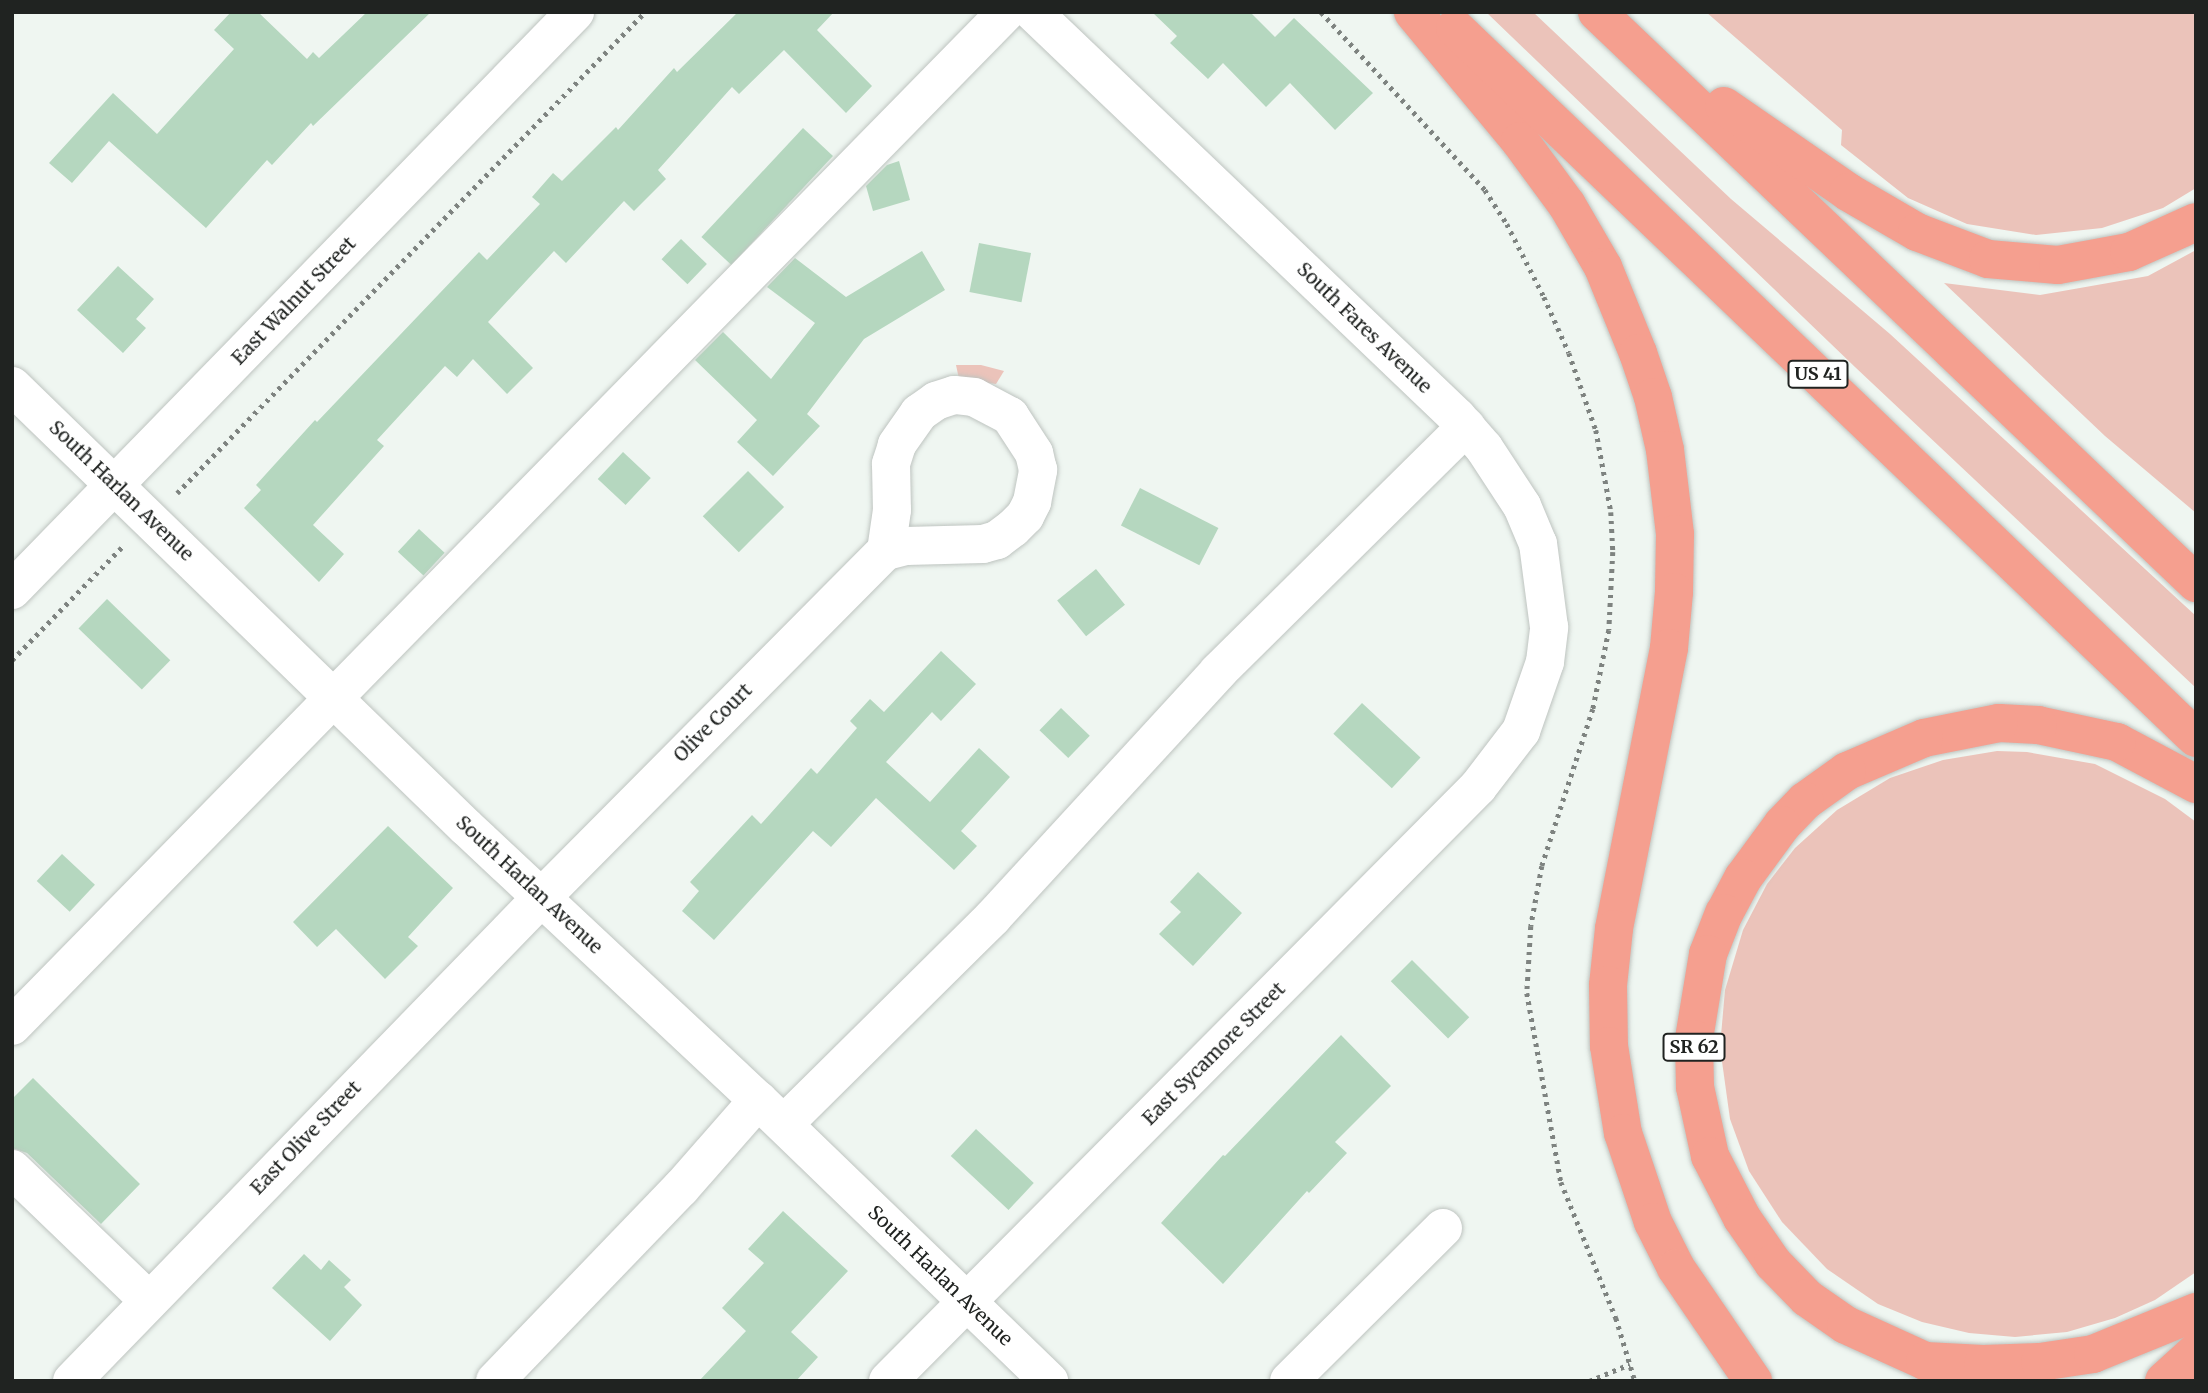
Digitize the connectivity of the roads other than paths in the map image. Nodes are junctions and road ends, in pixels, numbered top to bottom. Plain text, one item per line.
1 (575, 12) edge
2 (1006, 12) edge
3 (1033, 12) edge
4 (1413, 12) edge
5 (1438, 12) edge
6 (1602, 16) edge
7 (2196, 222) edge
8 (12, 386) edge
9 (1466, 427) junction
10 (115, 485) junction
11 (886, 551) junction
12 (2196, 583) edge
13 (12, 590) edge
14 (333, 698) junction
15 (1527, 717) joint
16 (2196, 738) edge
17 (2196, 784) edge
18 (542, 897) junction
19 (12, 1027) edge
20 (771, 1112) junction
21 (12, 1169) edge
22 (1443, 1228) dead end
23 (148, 1300) junction
24 (966, 1300) junction
25 (2196, 1312) edge
26 (2196, 1352) edge
27 (72, 1381) edge
28 (495, 1381) edge
29 (888, 1381) edge
30 (1049, 1381) edge
31 (1289, 1381) edge
32 (1753, 1381) edge
33 (2164, 1381) edge

1 - 10 street, East Walnut Street
2 - 14 street
3 - 9 street, South Fares Avenue
4 - 32 highway
5 - 16 highway, US 41
6 - 7 highway
6 - 12 highway
8 - 10 street, South Harlan Avenue
9 - 15 street, South Fares Avenue
9 - 20 street
10 - 13 street, East Walnut Street
10 - 14 street, South Harlan Avenue
11 - 11 street
11 - 18 street, Olive Court
14 - 18 street, South Harlan Avenue
14 - 19 street
15 - 24 street, East Sycamore Street
17 - 25 highway, SR 62
18 - 20 street, South Harlan Avenue
18 - 23 street, East Olive Street
20 - 24 street, South Harlan Avenue
20 - 28 street
21 - 23 street
22 - 31 street
23 - 27 street, East Olive Street
24 - 29 street, East Sycamore Street
24 - 30 street, South Harlan Avenue
26 - 33 highway

